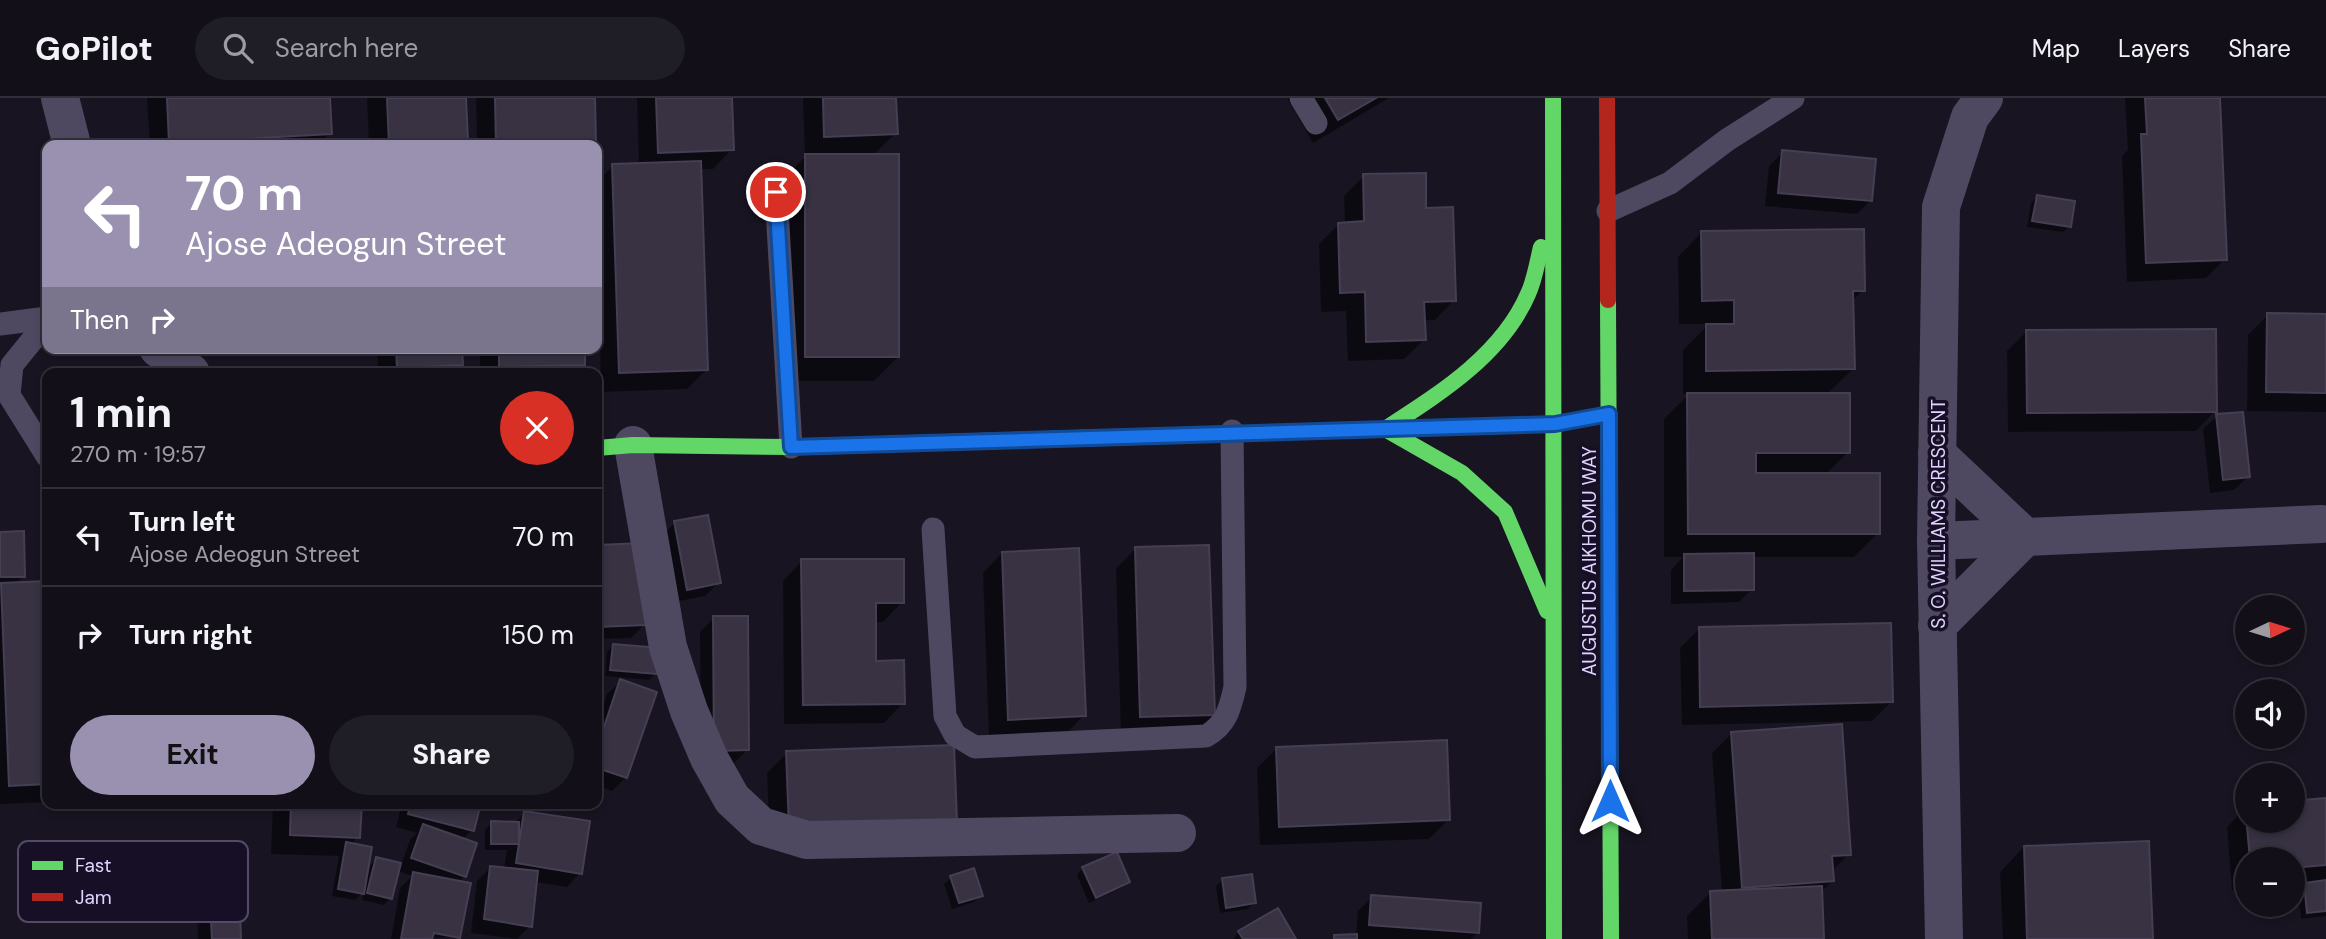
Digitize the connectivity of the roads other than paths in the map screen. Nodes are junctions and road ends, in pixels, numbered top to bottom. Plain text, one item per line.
1 (60, 98) edge
2 (1301, 98) edge
3 (1553, 98) edge
4 (1607, 98) edge
5 (1793, 98) edge
6 (1984, 98) edge
7 (1316, 123) dead end
8 (71, 140) edge
9 (776, 192) dead end
10 (1554, 203) junction
11 (1608, 211) junction
12 (42, 320) edge
13 (0, 324) edge
14 (42, 326) edge
15 (166, 354) edge
16 (184, 368) edge
17 (1609, 414) junction
18 (1555, 424) junction
19 (1385, 429) junction
20 (1232, 432) junction
21 (615, 446) edge
22 (791, 447) junction
23 (42, 448) edge
24 (1937, 454) junction
25 (2322, 524) dead end
26 (933, 529) dead end
27 (2025, 537) junction
28 (1936, 541) junction
29 (1937, 626) junction
30 (1555, 629) junction
31 (1177, 833) dead end
32 (1554, 939) edge
33 (1611, 939) edge
34 (1944, 939) edge

1 - 8 street
2 - 7 lane
3 - 10 street, AUGUSTUS AIKHOMU WAY
4 - 11 street, AUGUSTUS AIKHOMU WAY
5 - 11 lane
6 - 24 street, S. O. WILLIAMS CRESCENT
9 - 22 lane
10 - 18 street, AUGUSTUS AIKHOMU WAY
10 - 19 street
11 - 17 street, AUGUSTUS AIKHOMU WAY
12 - 13 lane
14 - 23 lane
15 - 16 street
17 - 18 street
17 - 33 street, AUGUSTUS AIKHOMU WAY
18 - 19 street
18 - 30 street, AUGUSTUS AIKHOMU WAY
19 - 20 street
19 - 30 street
20 - 22 street
20 - 26 lane
21 - 22 street
21 - 31 street
24 - 27 street
24 - 28 street, S. O. WILLIAMS CRESCENT
25 - 27 street
27 - 28 street
27 - 29 street
28 - 29 street, S. O. WILLIAMS CRESCENT
29 - 34 street, S. O. WILLIAMS CRESCENT
30 - 32 street, AUGUSTUS AIKHOMU WAY

